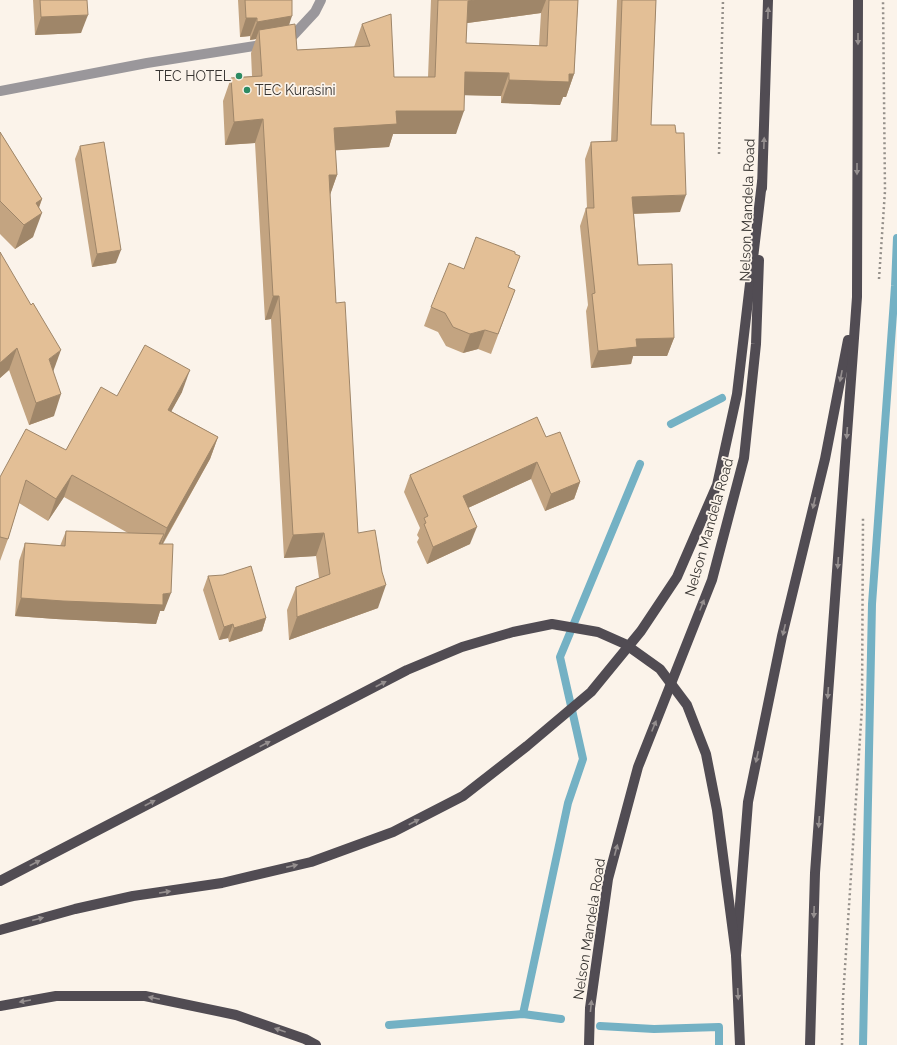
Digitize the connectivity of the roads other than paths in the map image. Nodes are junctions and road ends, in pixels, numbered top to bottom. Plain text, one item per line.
1 (321, 0) edge
2 (768, 0) edge
3 (858, 0) edge
4 (0, 91) edge
5 (762, 182) junction
6 (857, 297) junction
7 (0, 881) edge
8 (0, 930) edge
9 (736, 955) junction
10 (0, 1006) edge
11 (316, 1045) edge
12 (589, 1045) edge
13 (740, 1045) edge
14 (810, 1045) edge

1 - 4 lane
5 -> 2 main road, Nelson Mandela Road
3 -> 6 main road
8 -> 5 main road
12 -> 5 main road, Nelson Mandela Road
6 -> 9 main road
6 -> 14 main road
7 -> 9 main road, bridge
9 -> 13 main road
11 -> 10 main road

